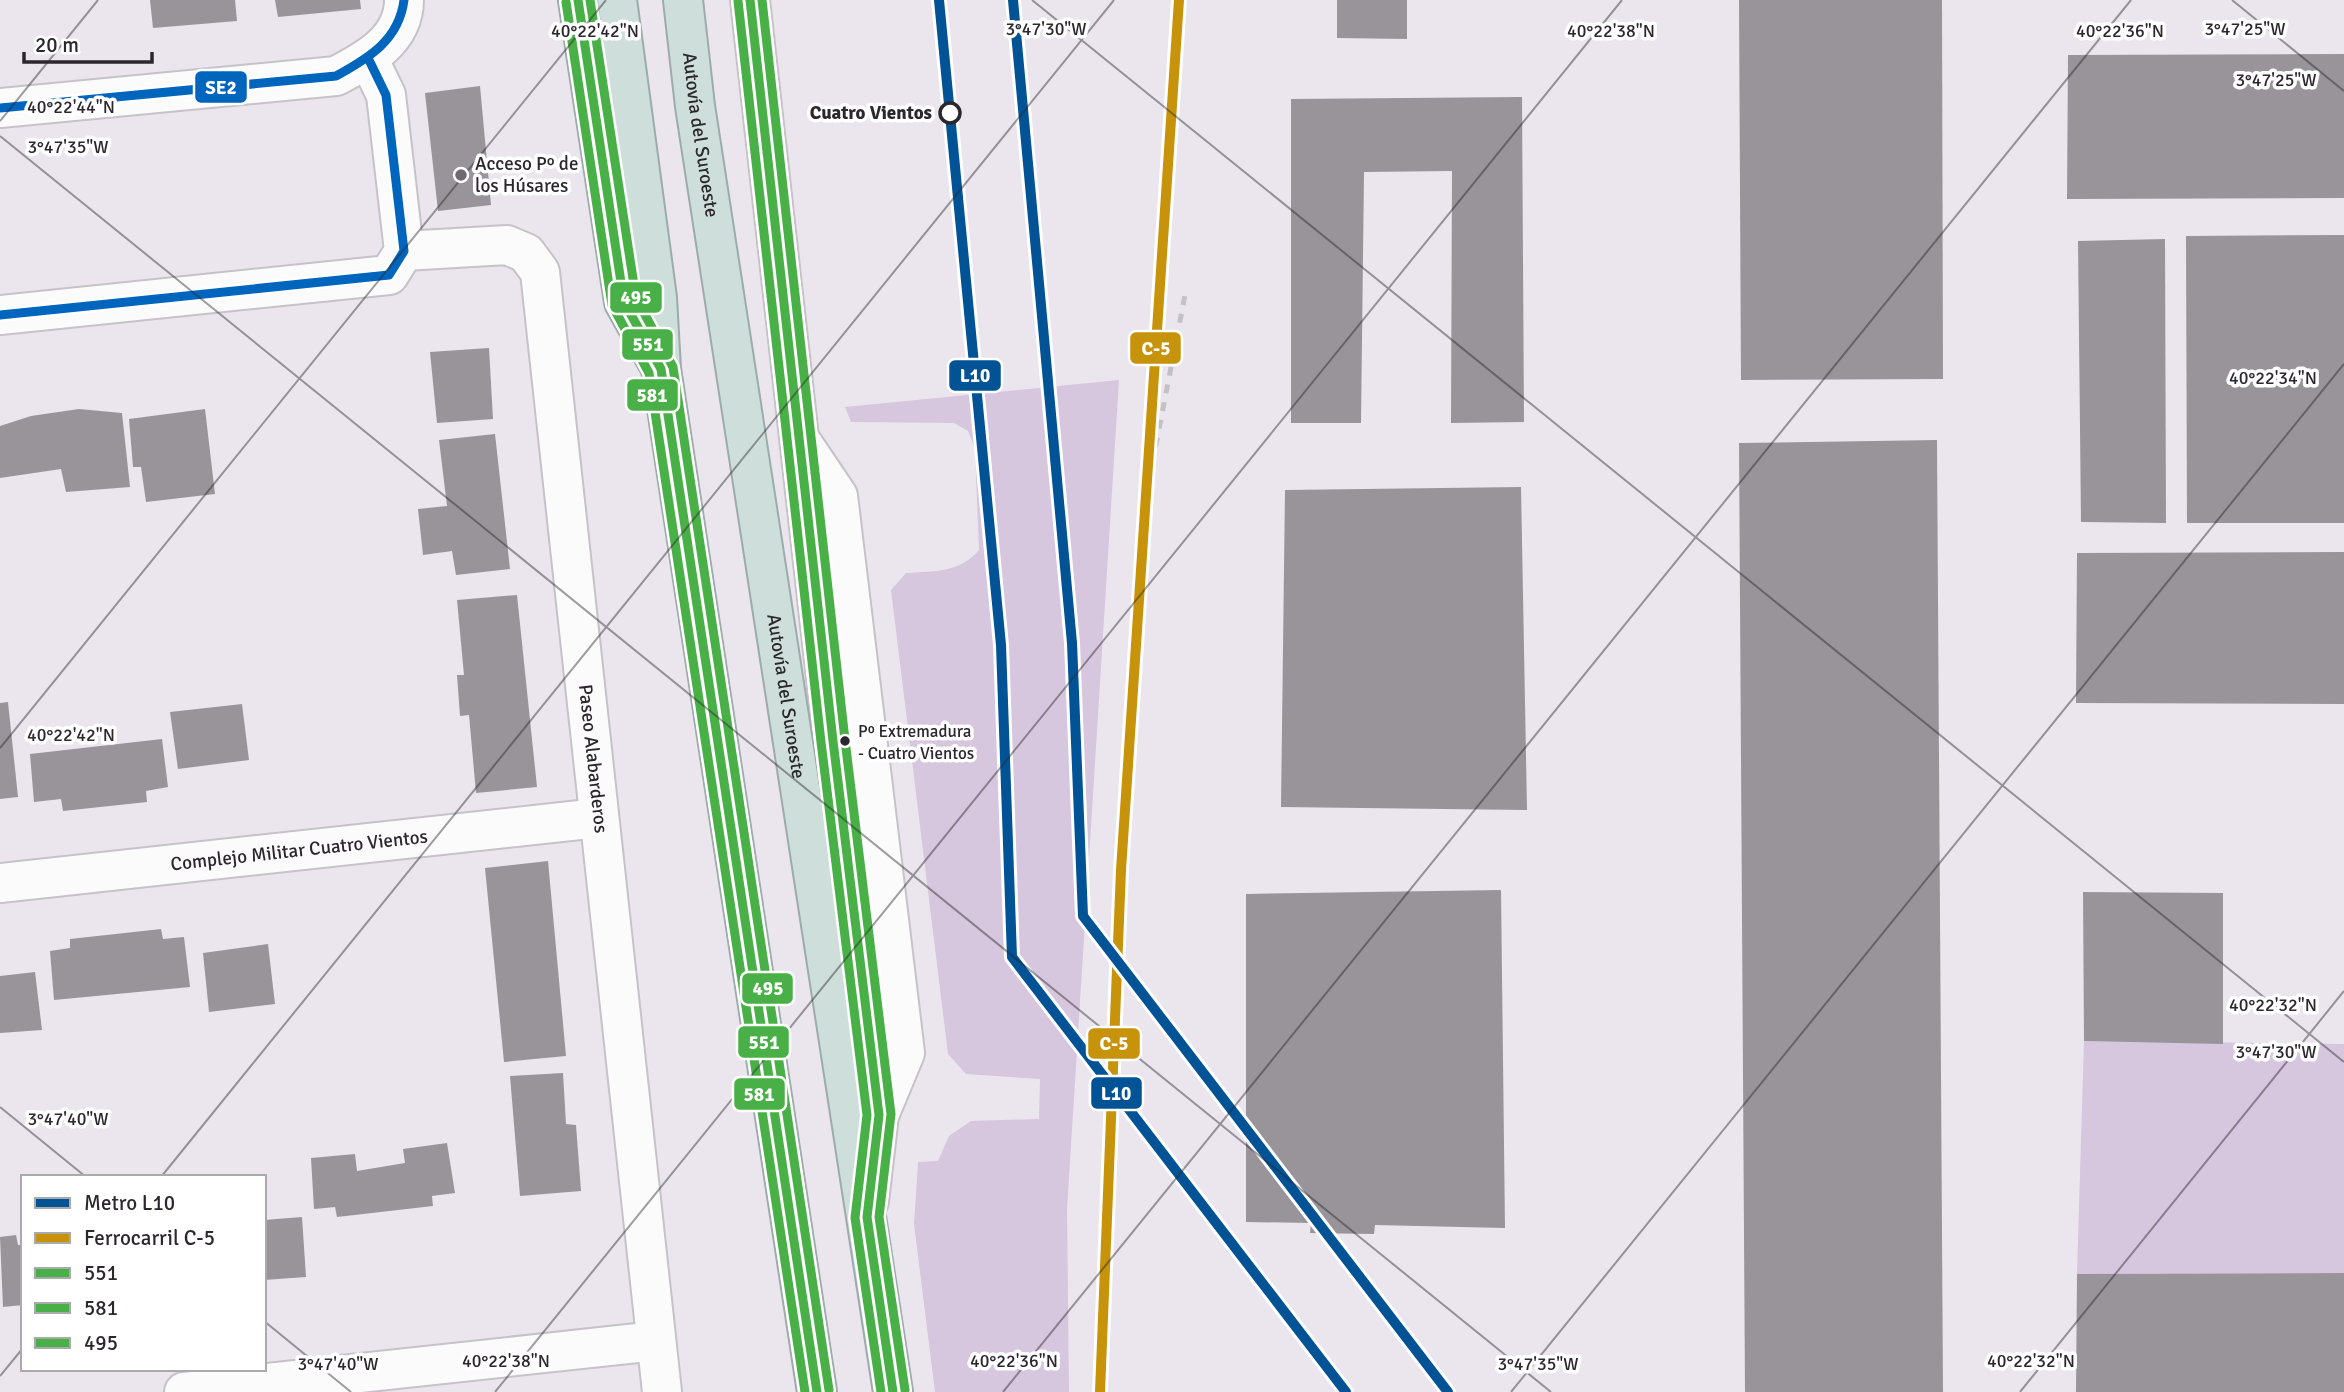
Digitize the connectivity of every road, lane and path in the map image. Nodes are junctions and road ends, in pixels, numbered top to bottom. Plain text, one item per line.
1 (404, 0) edge
2 (578, 0) edge
3 (617, 0) edge
4 (683, 0) edge
5 (750, 0) edge
6 (369, 60) junction
7 (0, 108) edge
8 (404, 251) junction
9 (0, 315) edge
10 (661, 369) junction
11 (598, 818) junction
12 (0, 883) edge
13 (867, 1217) junction
14 (656, 1341) junction
15 (184, 1392) edge
16 (662, 1392) edge
17 (817, 1392) edge
18 (893, 1392) edge

1 - 6 street
2 - 10 highway
3 - 10 highway
4 - 13 highway, Autovía del Suroeste
5 - 13 street
6 - 7 street
6 - 8 street
8 - 9 street
8 - 11 street, Paseo Alabarderos
10 - 17 highway
11 - 12 street, Complejo Militar Cuatro Vientos
11 - 14 street, Paseo Alabarderos
13 - 18 highway, Autovía del Suroeste
14 - 15 street
14 - 16 street, Paseo Alabarderos

